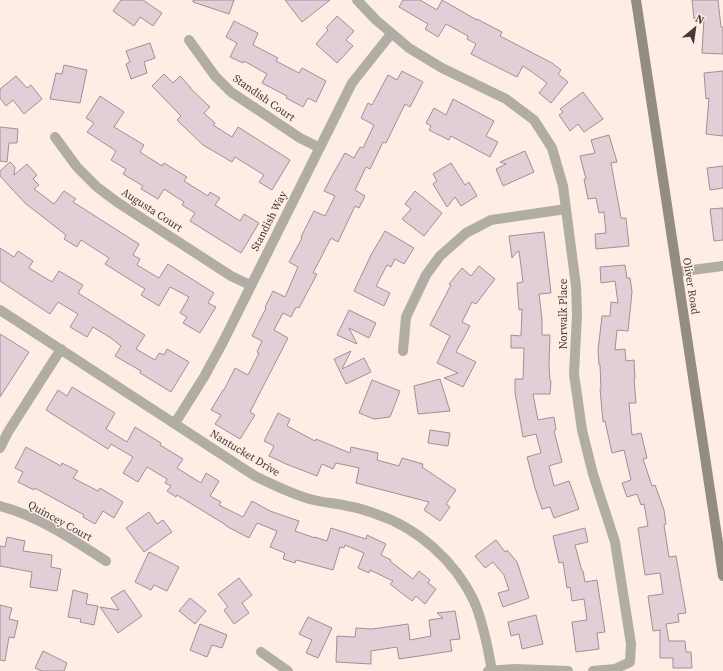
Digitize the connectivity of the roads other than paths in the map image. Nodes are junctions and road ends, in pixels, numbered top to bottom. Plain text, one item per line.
1 (357, 0) edge
2 (636, 0) edge
3 (391, 34) junction
4 (190, 40) dead end
5 (55, 137) dead end
6 (320, 148) junction
7 (566, 209) junction
8 (723, 266) edge
9 (677, 272) junction
10 (250, 285) junction
11 (0, 310) edge
12 (61, 350) junction
13 (403, 351) dead end
14 (175, 423) junction
15 (0, 448) edge
16 (0, 506) edge
17 (106, 561) dead end
18 (723, 576) edge
19 (261, 652) dead end
20 (288, 671) edge
21 (491, 671) edge
22 (568, 671) edge
23 (594, 671) edge

1 - 3 street, Norwalk Place
2 - 9 street, Oliver Road
3 - 6 street, Standish Way
3 - 7 street, Norwalk Place
4 - 6 street, Standish Court
5 - 10 street, Augusta Court
6 - 10 street, Standish Way
7 - 13 street
7 - 23 street, Norwalk Place
8 - 9 street
9 - 18 street, Oliver Road
10 - 14 street, Standish Way
11 - 12 street, Nantucket Drive
12 - 14 street, Nantucket Drive
12 - 15 street
14 - 21 street, Nantucket Drive
16 - 17 street, Quincey Court
19 - 20 street
21 - 22 street

